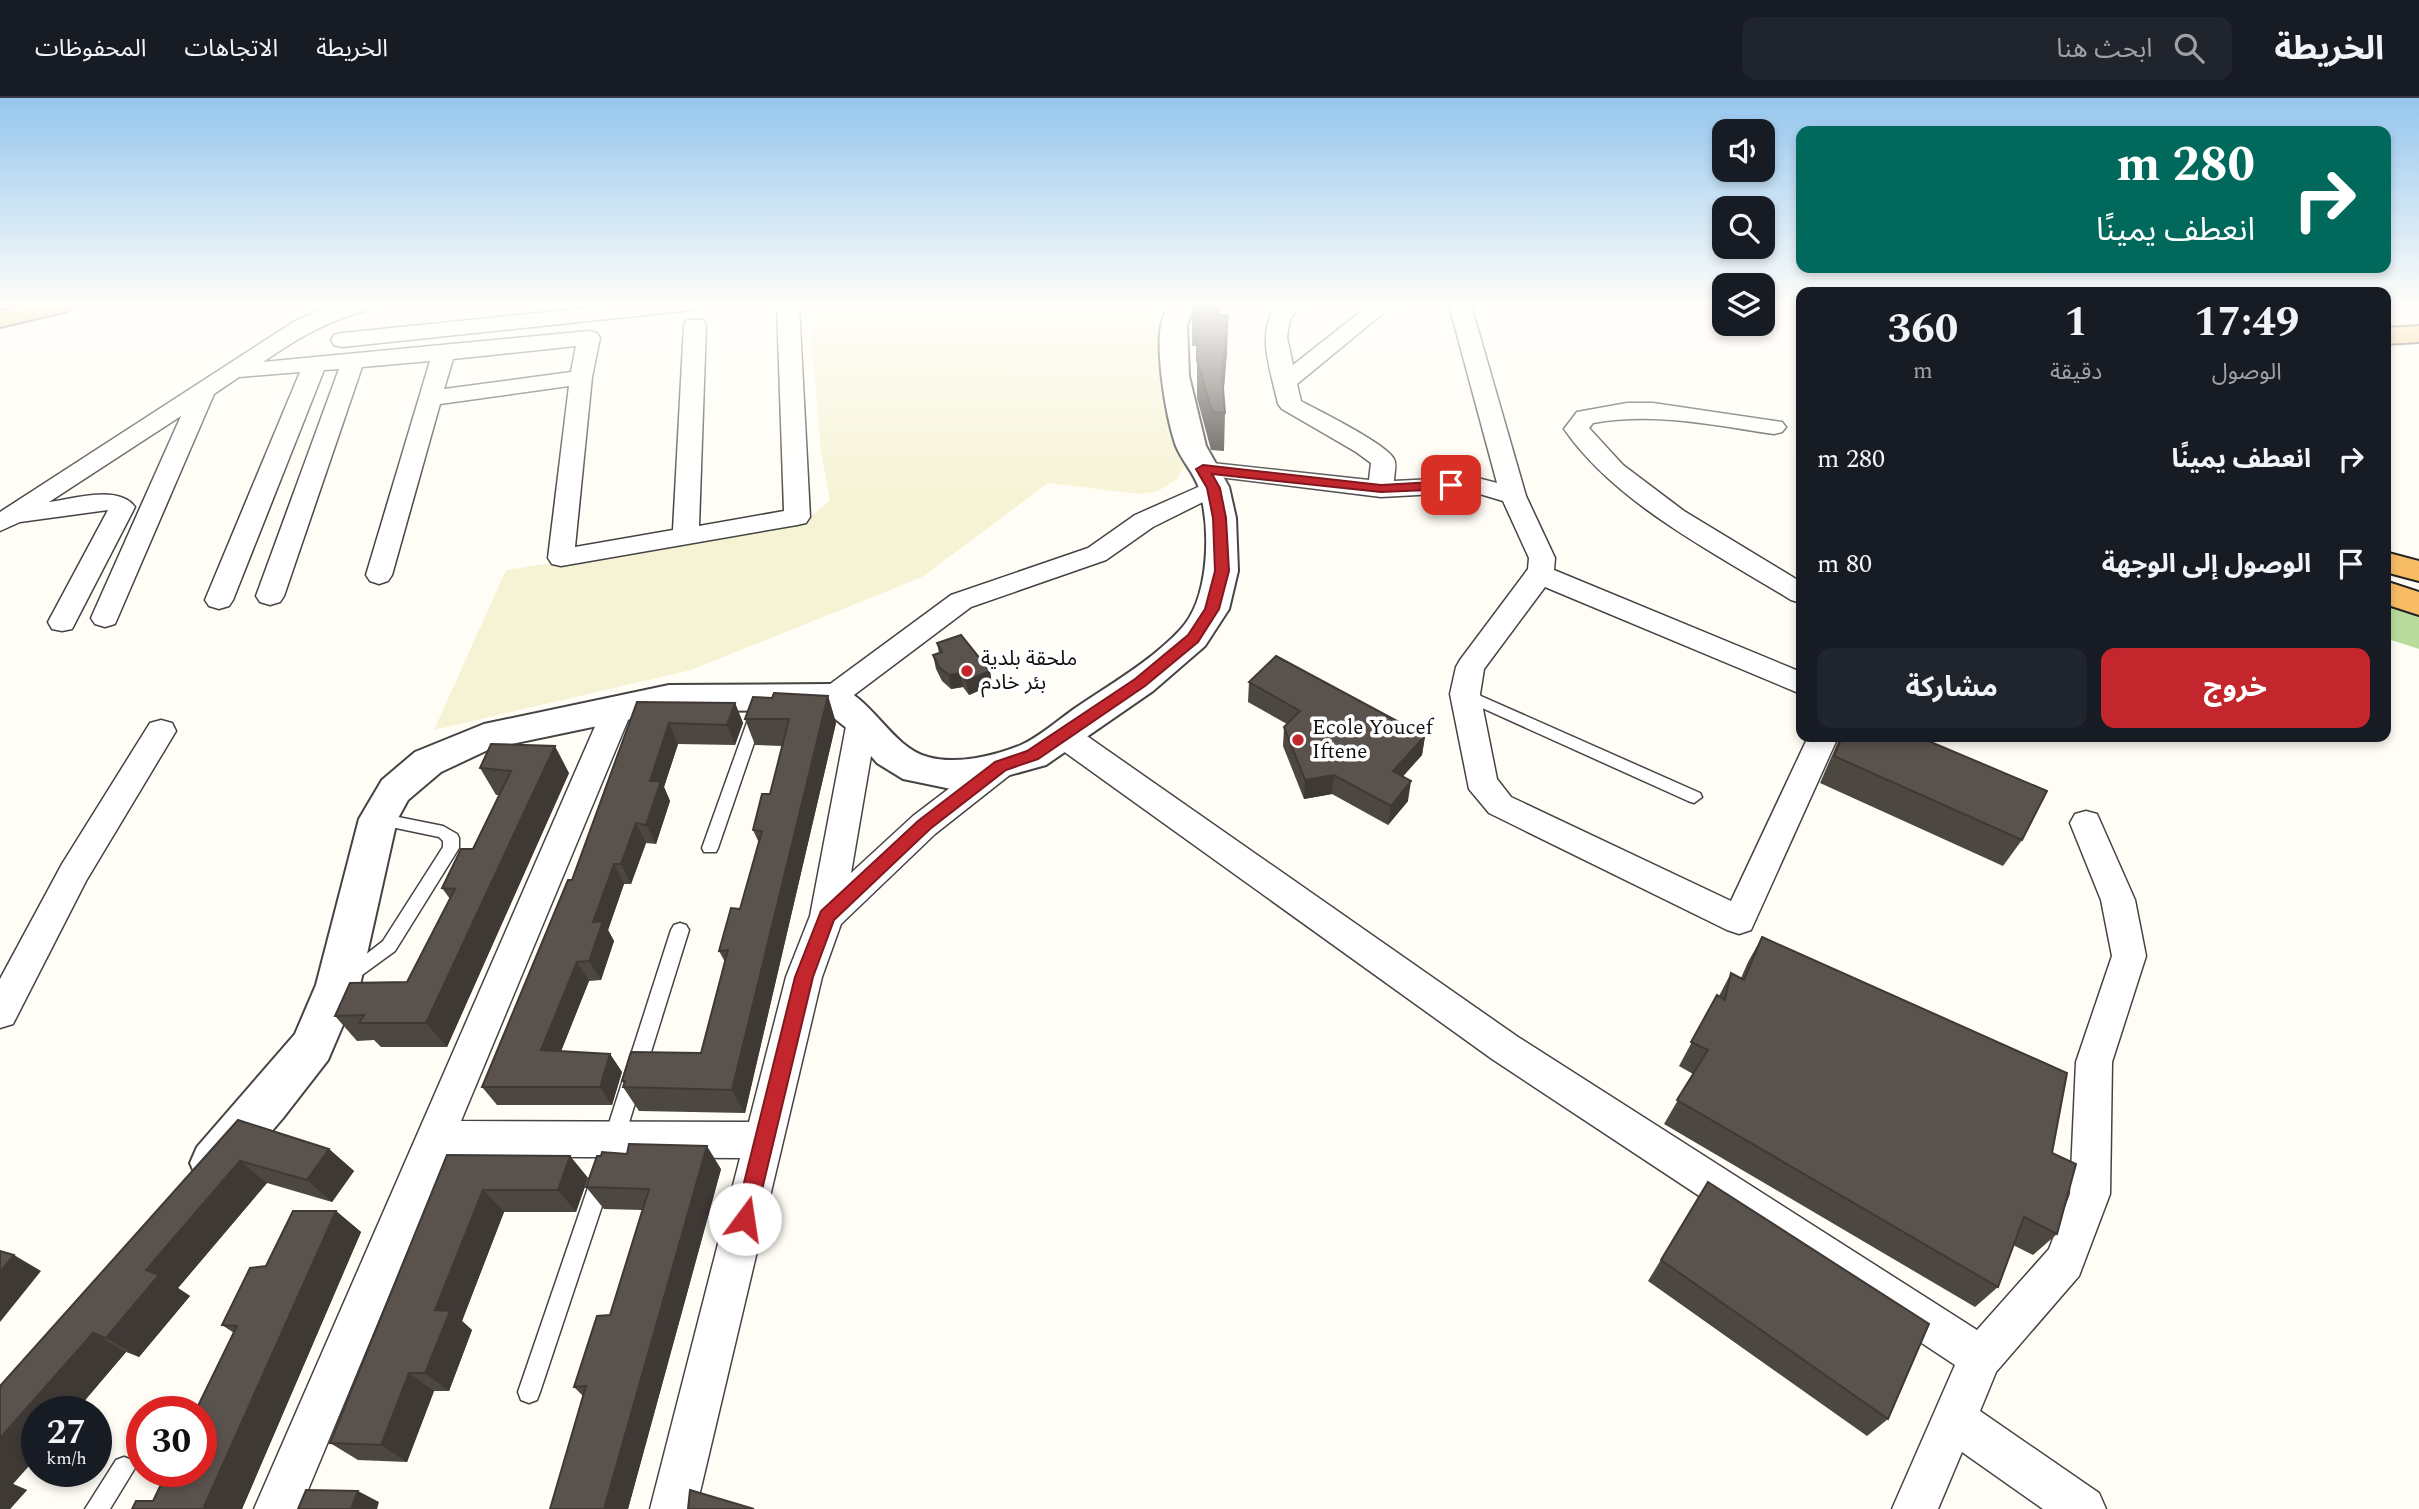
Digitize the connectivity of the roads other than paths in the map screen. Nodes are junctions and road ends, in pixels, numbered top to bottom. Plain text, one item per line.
1 (235, 371) edge
2 (312, 371) edge
3 (350, 371) edge
4 (438, 371) edge
5 (582, 371) edge
6 (688, 371) edge
7 (791, 371) edge
8 (1175, 371) edge
9 (1283, 371) edge
10 (1300, 371) edge
11 (1478, 371) edge
12 (581, 377) junction
13 (1285, 383) junction
14 (203, 392) junction
15 (430, 398) junction
16 (1774, 427) dead end
17 (1208, 478) junction
18 (1381, 489) junction
19 (1513, 496) junction
20 (4, 524) edge
21 (686, 536) junction
22 (2391, 564) edge
23 (2419, 571) edge
24 (1539, 574) junction
25 (379, 575) dead end
26 (1796, 591) edge
27 (2391, 595) edge
28 (270, 596) dead end
29 (219, 600) dead end
30 (2419, 604) edge
31 (105, 618) dead end
32 (62, 622) dead end
33 (1796, 682) edge
34 (1465, 694) junction
35 (762, 697) junction
36 (618, 708) junction
37 (847, 709) junction
38 (161, 731) dead end
39 (1063, 735) junction
40 (1821, 742) edge
41 (1000, 766) junction
42 (1694, 797) dead end
43 (378, 819) junction
44 (2086, 823) dead end
45 (710, 848) dead end
46 (827, 916) junction
47 (680, 930) dead end
48 (338, 985) junction
49 (0, 1013) edge
50 (436, 1138) junction
51 (614, 1139) junction
52 (764, 1140) junction
53 (186, 1195) edge
54 (1981, 1357) junction
55 (529, 1392) dead end
56 (1954, 1420) junction
57 (124, 1468) dead end
58 (96, 1509) edge
59 (277, 1509) edge
60 (673, 1509) edge
61 (1915, 1509) edge
62 (2083, 1509) edge

1 - 14 street
2 - 29 street
3 - 28 street
4 - 15 street
5 - 12 street
6 - 21 street
7 - 21 street
8 - 17 street
9 - 13 street
10 - 13 street
11 - 19 street
12 - 15 street
12 - 21 street
13 - 18 street
14 - 20 street
14 - 31 street
15 - 25 street
16 - 26 street
17 - 18 street
17 - 37 street
17 - 39 street
18 - 19 street
19 - 24 street
20 - 32 street
22 - 23 highway
24 - 33 street
24 - 34 street
27 - 30 highway
34 - 40 street
34 - 42 lane
35 - 36 street
35 - 37 street
35 - 45 lane
36 - 43 street
36 - 50 street
37 - 41 street
37 - 46 street
38 - 49 street
39 - 41 street
39 - 54 street
41 - 46 street
43 - 48 street
43 - 48 lane
44 - 54 street
46 - 52 street
47 - 51 lane
48 - 53 street
50 - 51 street
50 - 59 street
51 - 52 street
51 - 55 lane
52 - 60 street
54 - 56 street
56 - 61 street
56 - 62 street
57 - 58 lane

